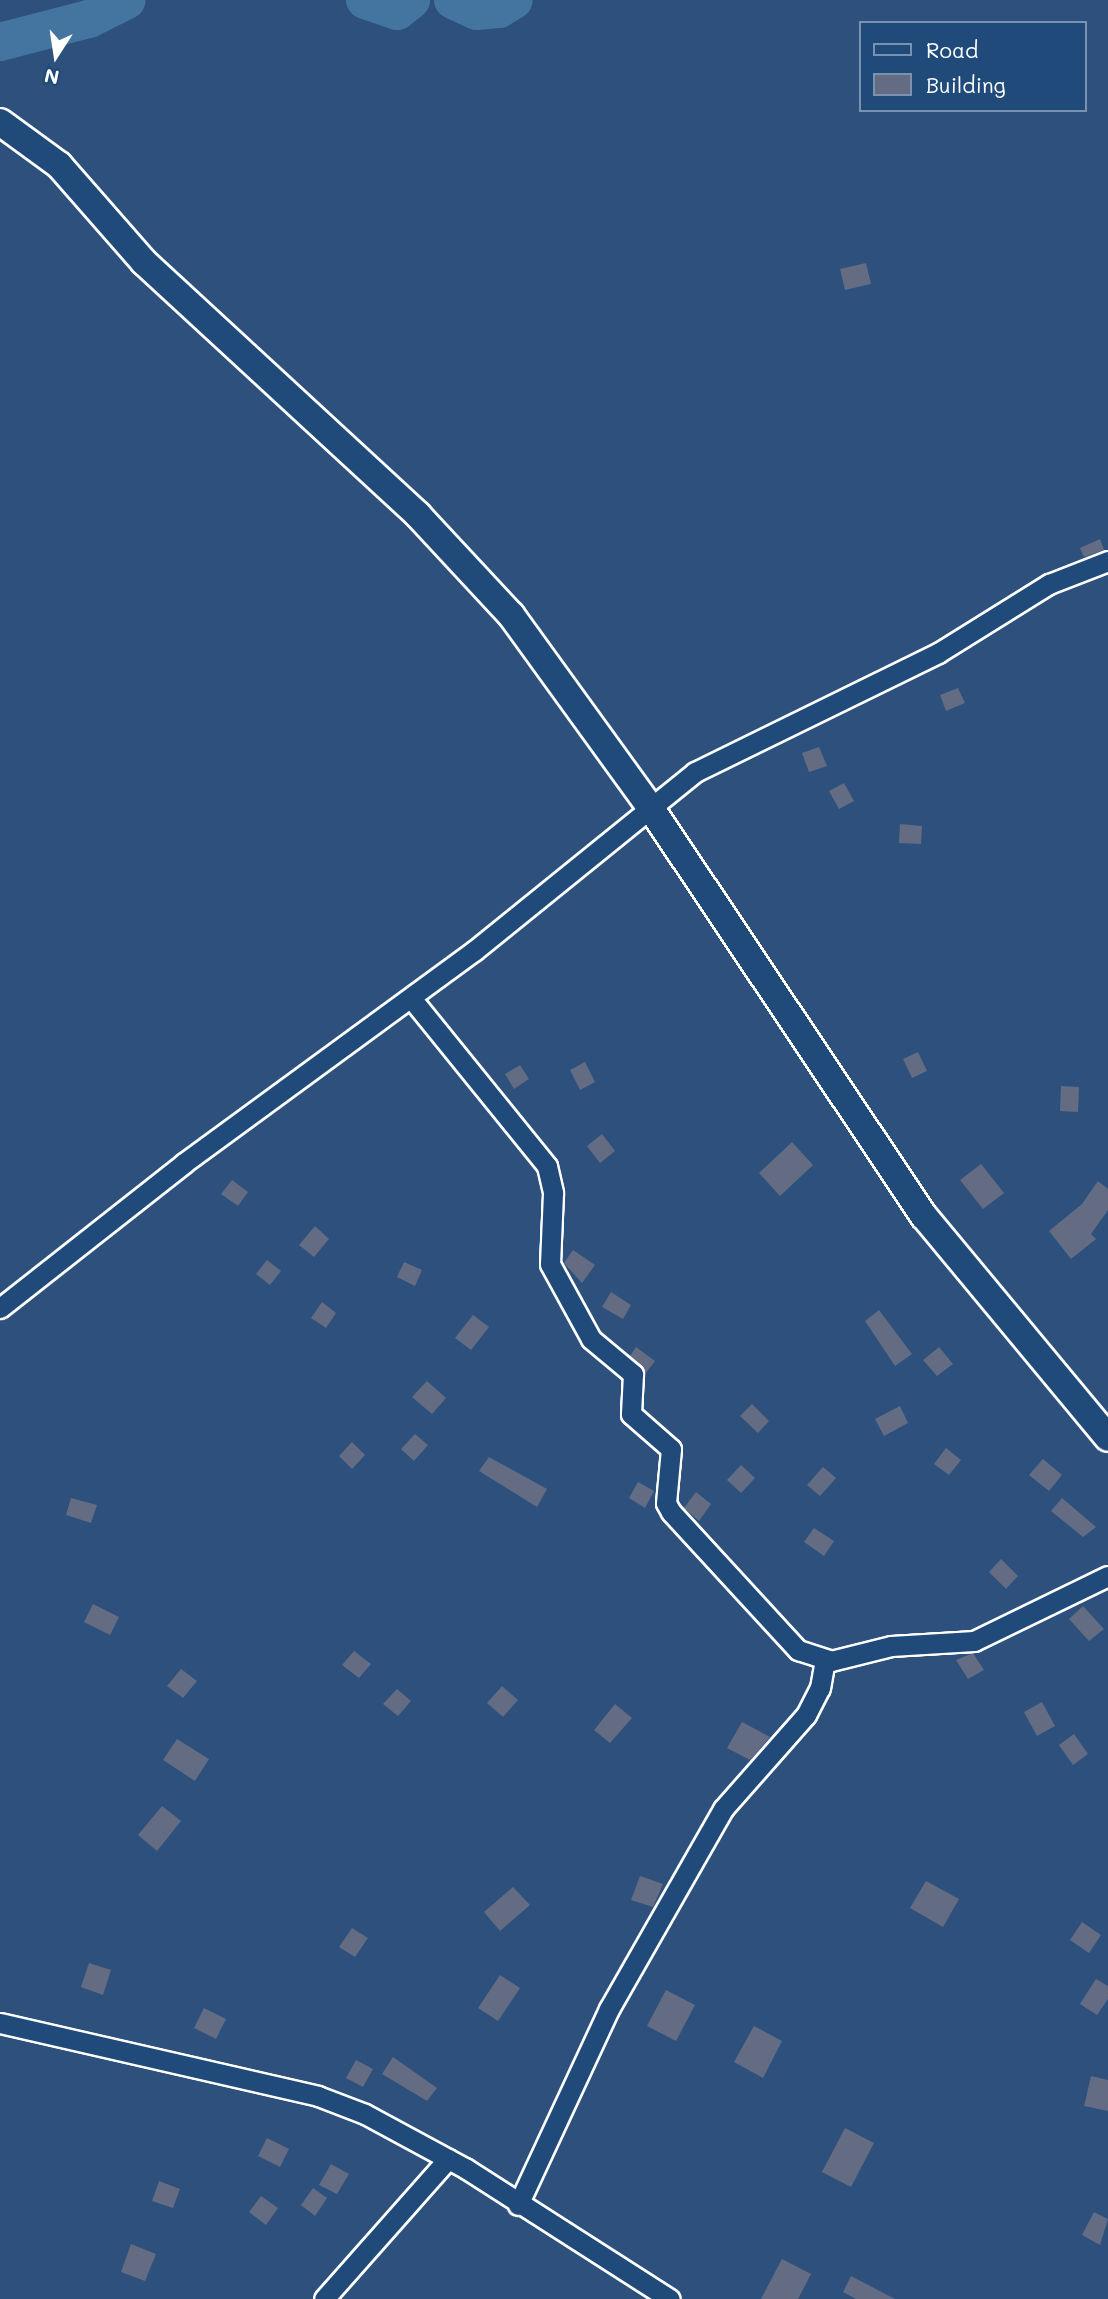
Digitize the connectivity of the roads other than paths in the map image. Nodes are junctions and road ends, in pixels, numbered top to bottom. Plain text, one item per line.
1 (8, 127) edge
2 (1108, 561) edge
3 (652, 810) junction
4 (411, 998) junction
5 (0, 1308) edge
6 (1108, 1438) edge
7 (1108, 1576) edge
8 (825, 1660) junction
9 (0, 2023) edge
10 (448, 2159) junction
11 (518, 2205) junction
12 (324, 2299) edge
13 (670, 2299) edge

1 - 3 street
2 - 3 street
3 - 4 street
3 - 6 street
4 - 5 street
4 - 8 street
7 - 8 street
8 - 11 street
9 - 10 street
10 - 11 street
10 - 12 street
11 - 13 street

